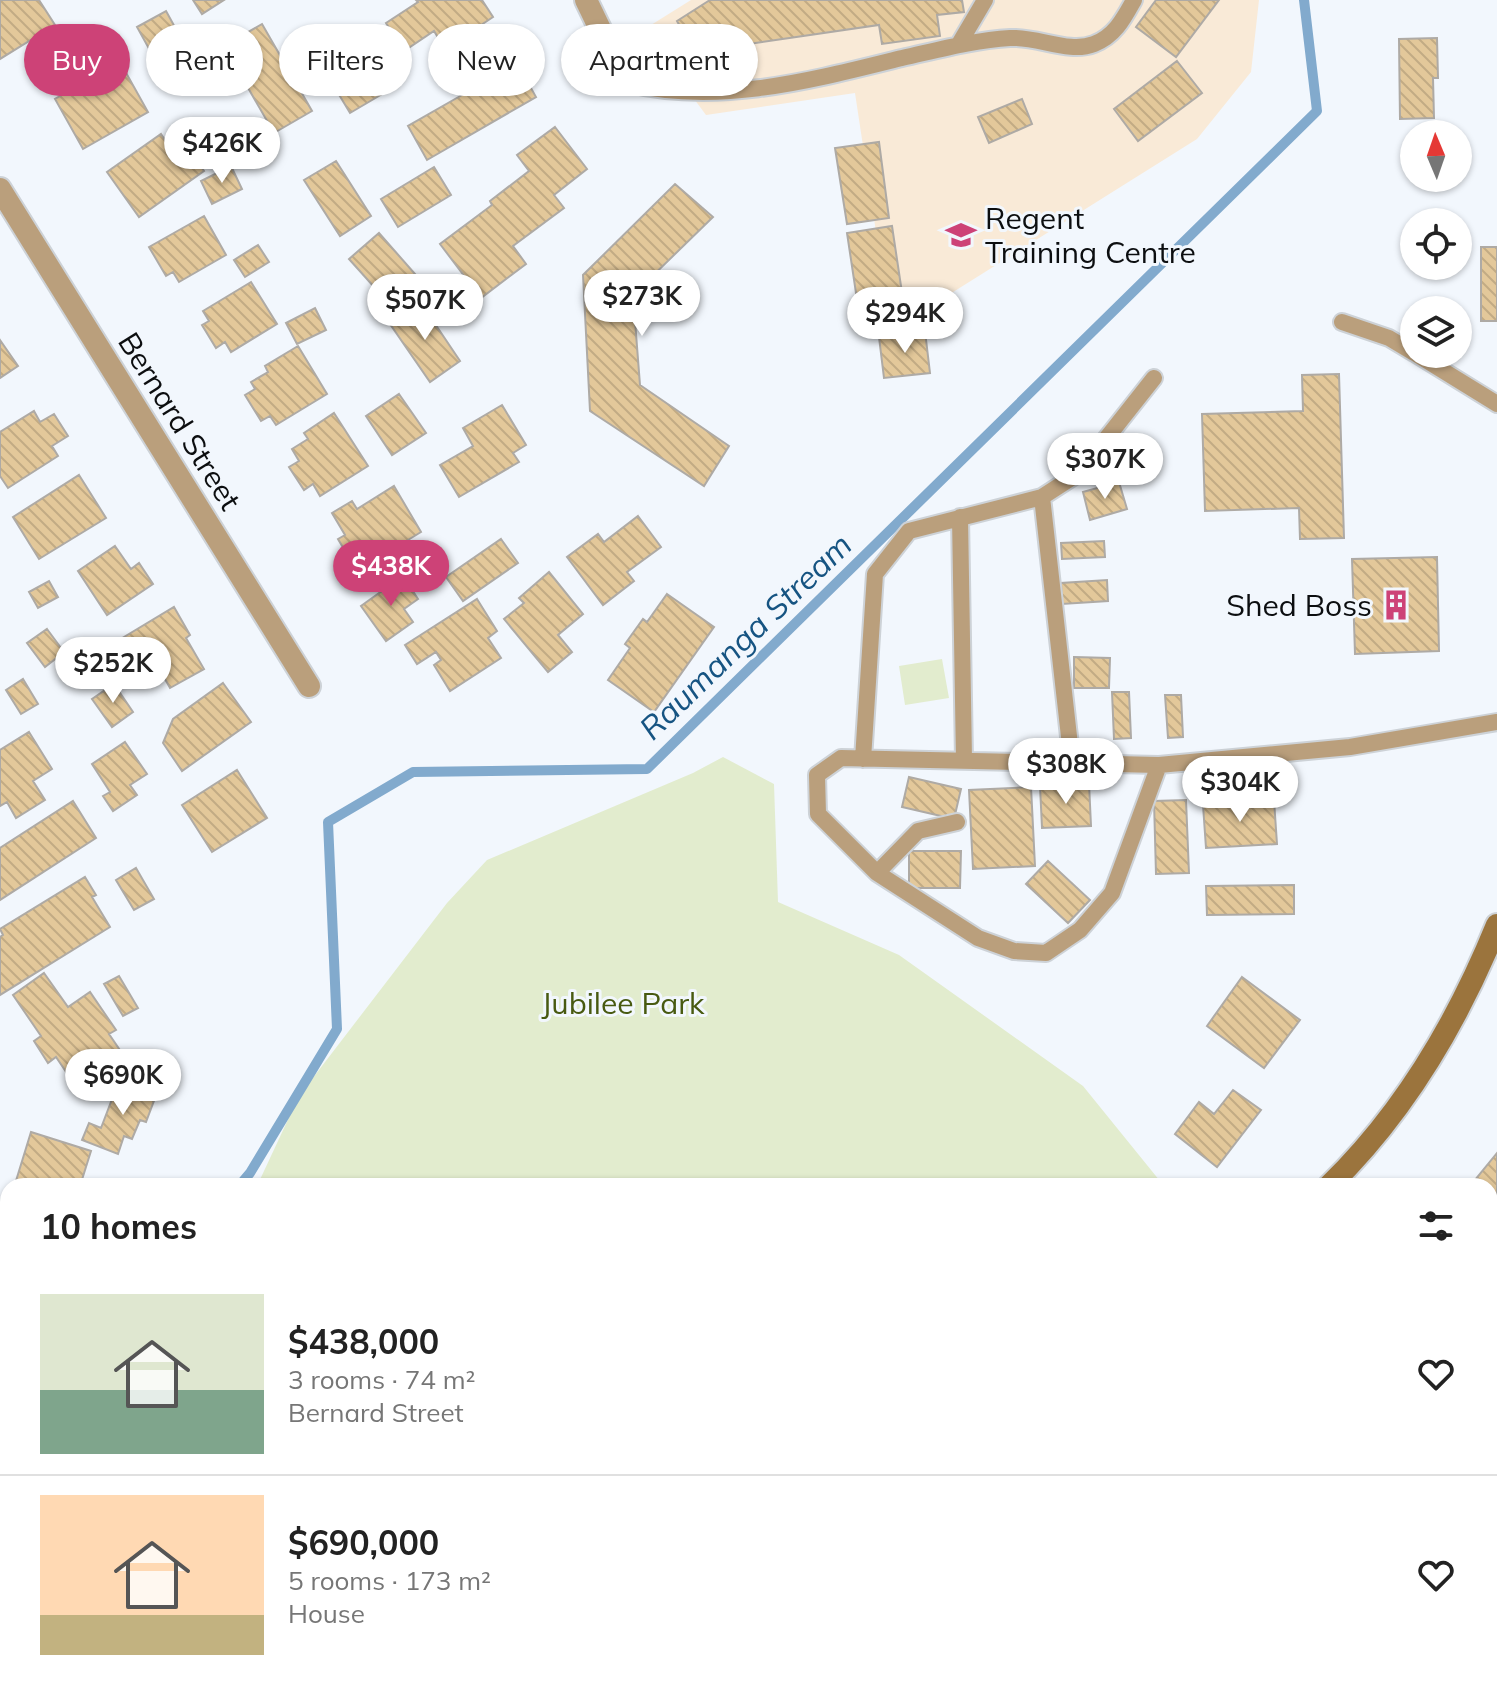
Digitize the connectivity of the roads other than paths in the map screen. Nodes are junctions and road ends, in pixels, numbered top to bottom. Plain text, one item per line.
1 (586, 0) edge
2 (985, 0) edge
3 (1134, 0) edge
4 (598, 24) edge
5 (959, 44) junction
6 (758, 87) edge
7 (0, 189) edge
8 (1342, 322) dead end
9 (1400, 345) edge
10 (1438, 368) edge
11 (1154, 378) dead end
12 (1497, 404) edge
13 (1042, 497) junction
14 (960, 517) junction
15 (309, 686) dead end
16 (1497, 722) edge
17 (863, 759) junction
18 (964, 760) junction
19 (1072, 763) junction
20 (1159, 765) junction
21 (957, 822) dead end
22 (877, 873) junction
23 (1496, 929) edge
24 (1336, 1178) edge

1 - 4 street
2 - 5 lane
3 - 5 lane
5 - 6 lane
7 - 15 street, Bernard Street
8 - 9 lane
10 - 12 lane
11 - 13 lane
13 - 14 lane
13 - 19 lane
14 - 17 lane
14 - 18 lane
16 - 20 lane
17 - 18 lane
17 - 22 lane
18 - 19 lane
19 - 20 lane
20 - 22 lane
21 - 22 lane
23 - 24 main road

